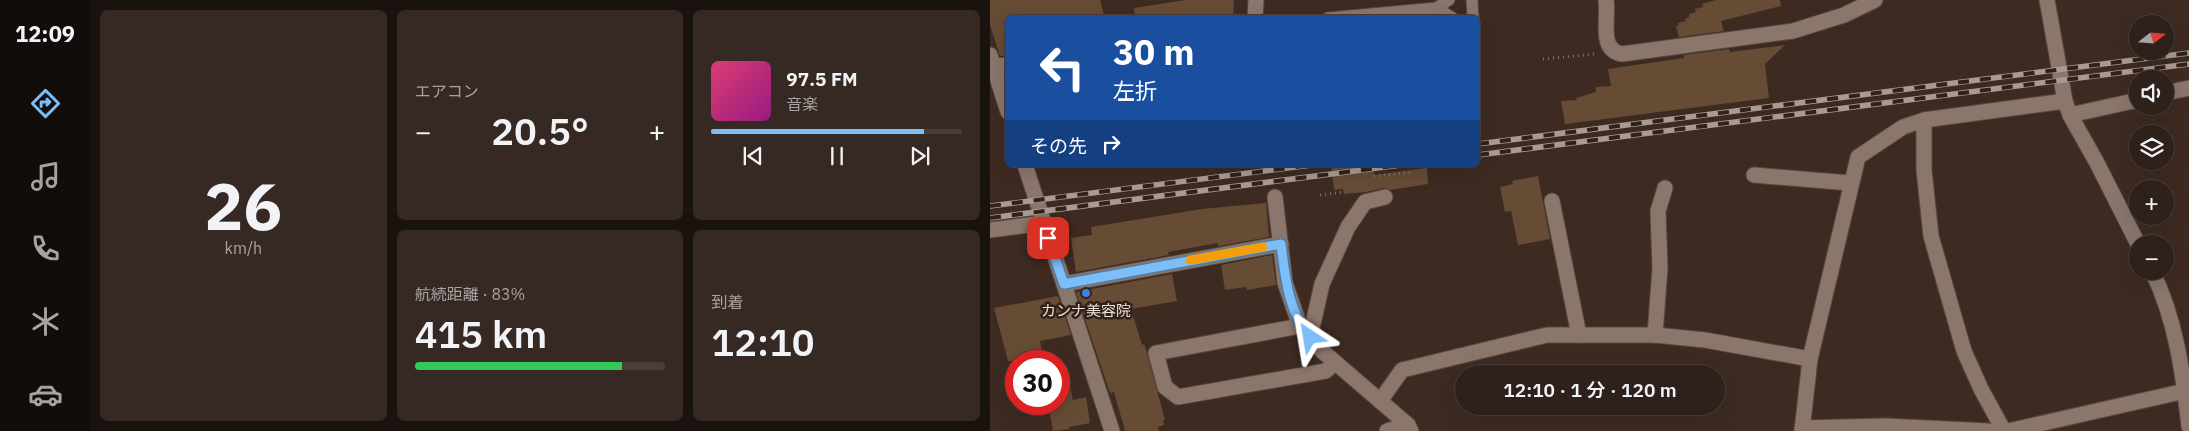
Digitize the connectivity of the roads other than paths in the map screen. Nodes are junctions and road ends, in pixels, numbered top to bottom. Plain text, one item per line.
1 (1256, 0) edge
2 (1449, 0) edge
3 (1472, 0) edge
4 (1606, 0) edge
5 (1875, 0) edge
6 (2047, 0) edge
7 (1860, 4) edge
8 (1436, 8) junction
9 (1255, 15) edge
10 (1372, 15) edge
11 (1448, 15) edge
12 (1473, 15) edge
13 (997, 62) edge
14 (2189, 88) edge
15 (2174, 91) edge
16 (1005, 98) edge
17 (2129, 101) edge
18 (2068, 108) junction
19 (1924, 120) junction
20 (1026, 167) edge
21 (1754, 175) dead end
22 (1850, 183) junction
23 (1665, 188) dead end
24 (1385, 196) dead end
25 (1275, 197) dead end
26 (1552, 201) dead end
27 (1044, 222) junction
28 (990, 230) edge
29 (2133, 235) edge
30 (1281, 244) junction
31 (2156, 280) edge
32 (1064, 284) junction
33 (1300, 326) junction
34 (1579, 334) junction
35 (1656, 335) junction
36 (1310, 337) junction
37 (1810, 359) junction
38 (1335, 362) junction
39 (2185, 391) junction
40 (1380, 401) junction
41 (2189, 426) edge
42 (1410, 428) edge
43 (1802, 430) edge
44 (1112, 431) edge
45 (1387, 431) edge
46 (1988, 431) edge
47 (2004, 431) edge
48 (2008, 431) edge

1 - 9 street
2 - 8 lane
3 - 12 lane
4 - 7 street
5 - 7 street
6 - 18 street
8 - 10 lane
8 - 11 lane
13 - 16 street
14 - 15 street
17 - 18 street
18 - 19 street
18 - 29 street
19 - 22 street
19 - 47 street
20 - 27 street
21 - 22 street
22 - 37 street
23 - 35 street
24 - 36 street
25 - 30 street
26 - 34 street
27 - 28 street
27 - 32 street
30 - 32 street
30 - 33 street
31 - 39 street
32 - 44 street
33 - 36 street
33 - 38 street
34 - 35 street
34 - 40 street
35 - 37 street
36 - 38 street
37 - 43 street
38 - 40 street
39 - 41 street
39 - 48 street
40 - 42 street
42 - 45 street
43 - 46 street

